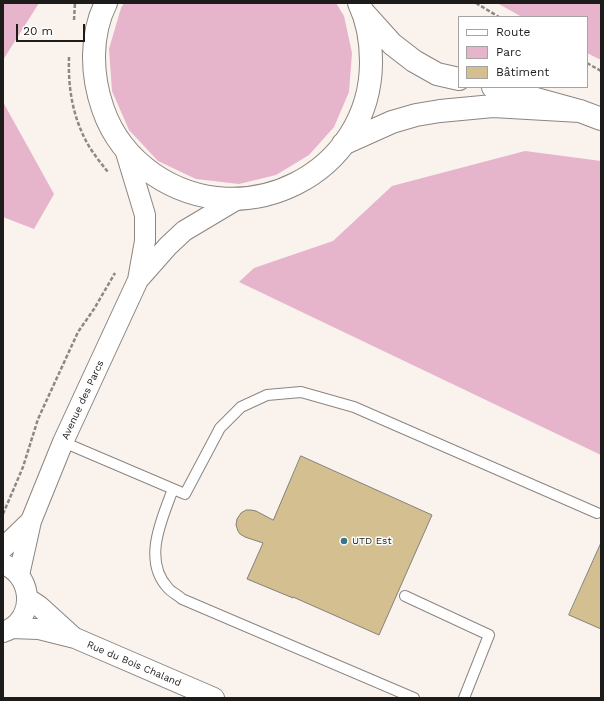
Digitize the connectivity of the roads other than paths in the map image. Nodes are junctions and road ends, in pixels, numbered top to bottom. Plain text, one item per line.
1 (361, 7) edge
2 (101, 9) edge
3 (458, 79) edge
4 (497, 88) edge
5 (580, 111) junction
6 (601, 119) edge
7 (344, 144) junction
8 (126, 149) junction
9 (236, 200) junction
10 (138, 280) junction
11 (64, 442) junction
12 (173, 489) junction
13 (597, 513) dead end
14 (31, 521) junction
15 (3, 548) edge
16 (3, 564) edge
17 (19, 575) junction
18 (405, 596) dead end
19 (27, 598) junction
20 (7, 630) edge
21 (75, 638) junction
22 (214, 698) edge
23 (414, 698) edge
24 (464, 698) edge

1 - 3 main road
1 - 7 main road
2 - 8 main road
4 - 5 main road
5 - 6 main road
5 - 7 main road
7 - 9 main road
8 - 9 main road
8 - 10 street, Avenue des Parcs
9 - 10 street, Avenue des Parcs
10 - 11 street, Avenue des Parcs
11 - 12 lane
11 - 14 street, Avenue des Parcs
12 - 13 lane
12 - 23 lane
14 - 15 street, Avenue des Parcs
14 - 17 street, Avenue des Parcs
16 - 17 street
17 - 19 street
18 - 24 lane
19 - 20 street
19 - 21 street
20 - 21 street
21 - 22 street, Rue du Bois Chaland

